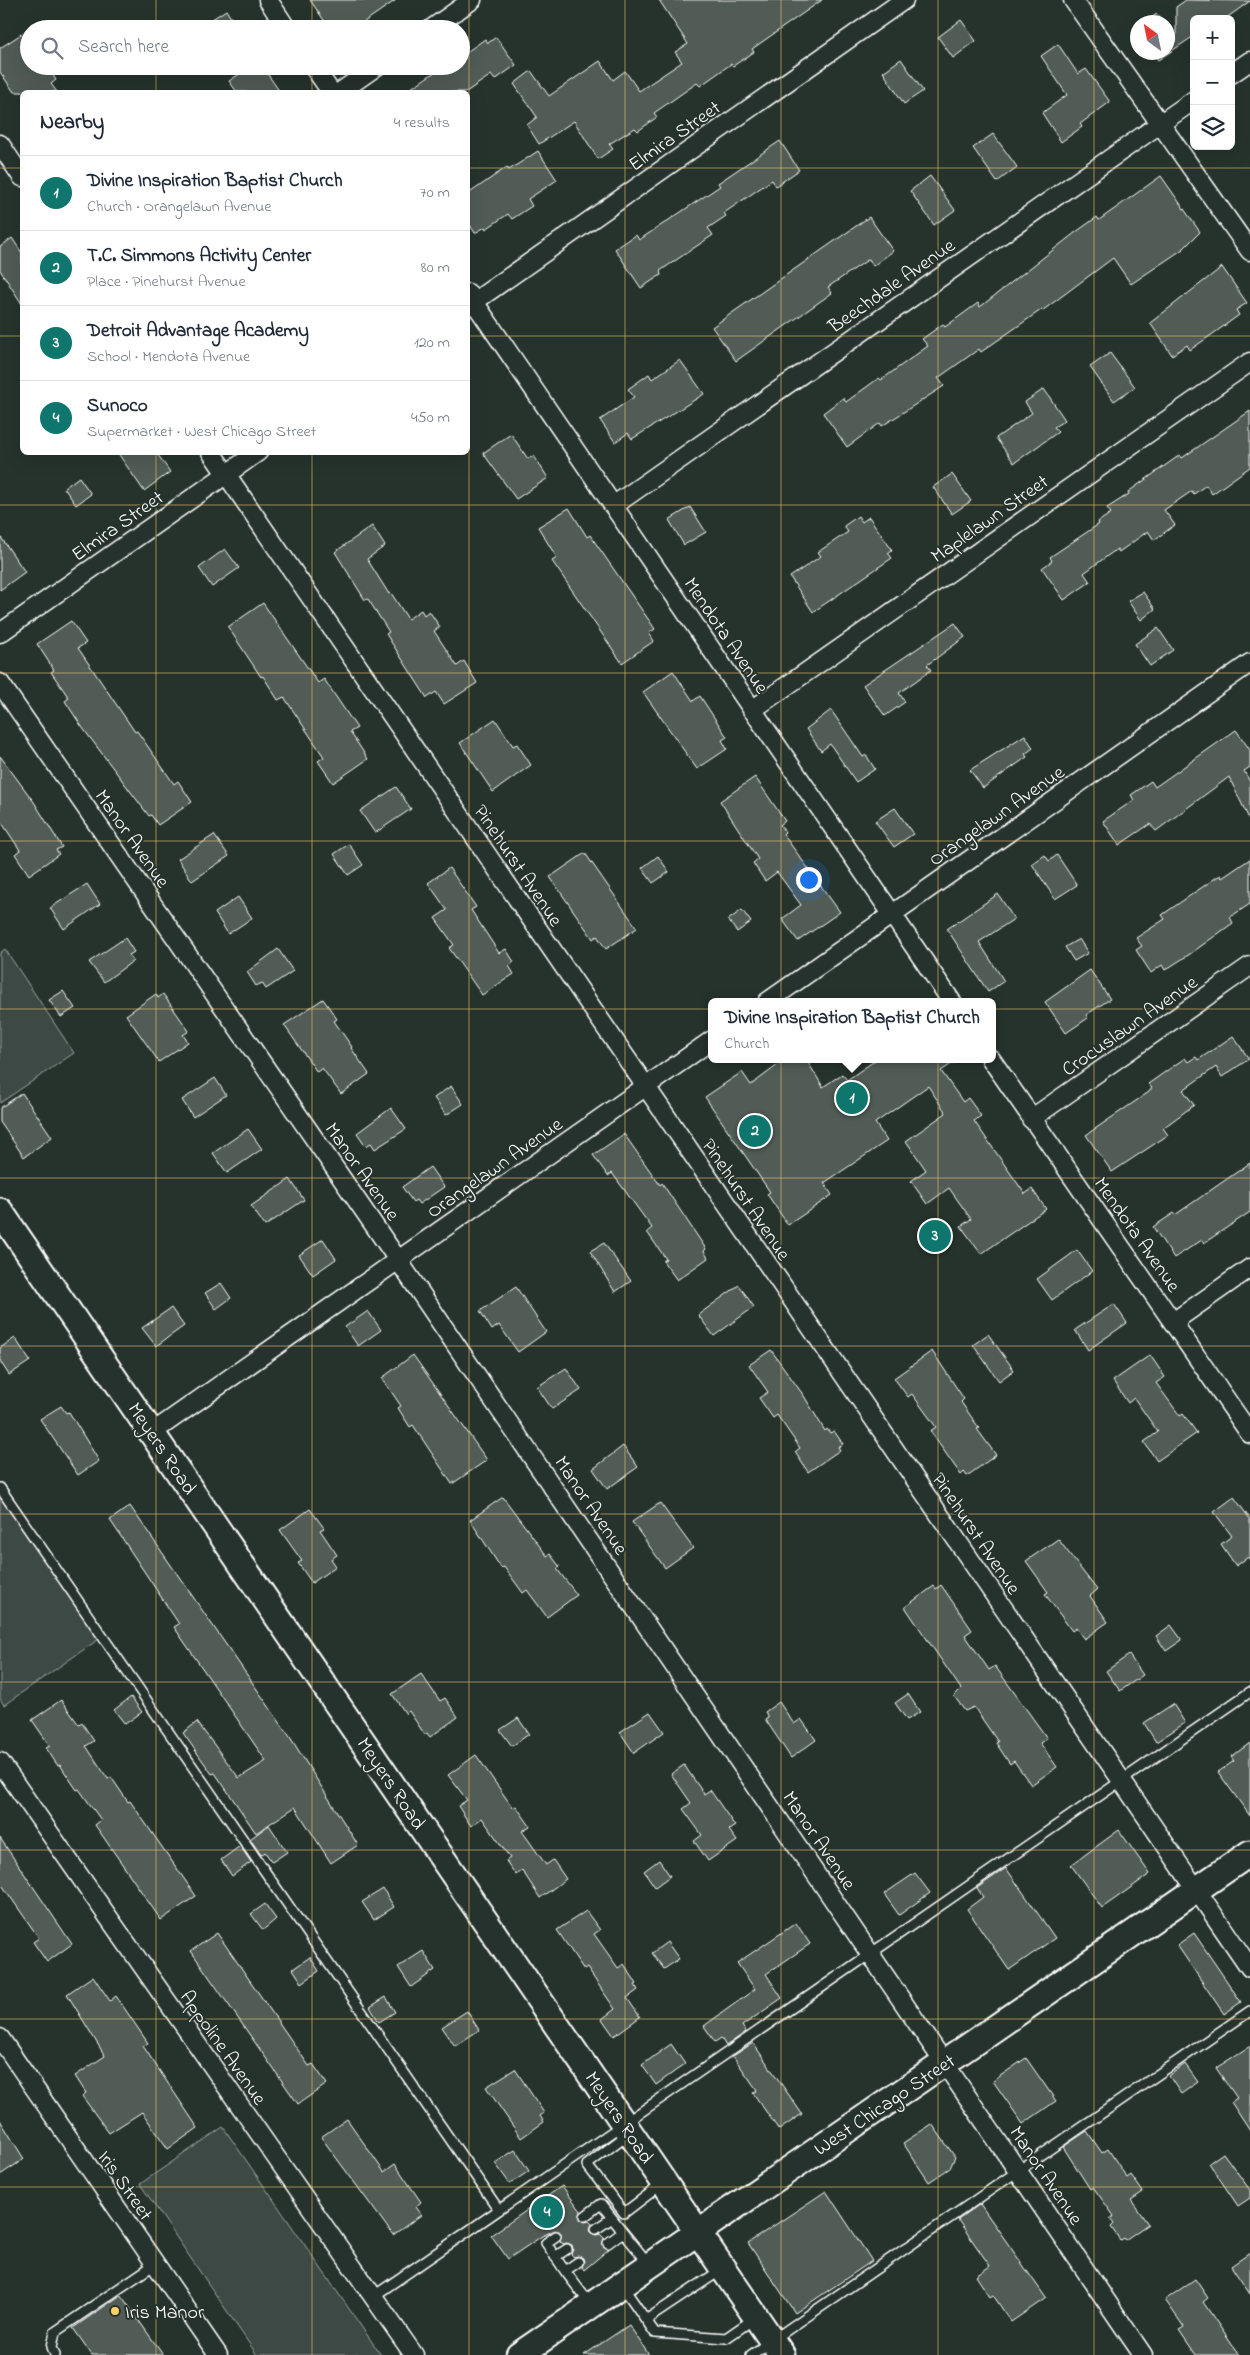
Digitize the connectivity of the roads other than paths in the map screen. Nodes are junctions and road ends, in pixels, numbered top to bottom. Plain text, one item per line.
1 (268, 0) edge
2 (472, 0) edge
3 (904, 0) edge
4 (1073, 0) edge
5 (281, 20) edge
6 (444, 20) edge
7 (1250, 61) edge
8 (1235, 71) edge
9 (319, 75) edge
10 (364, 75) edge
11 (330, 90) edge
12 (343, 90) edge
13 (1190, 103) edge
14 (1160, 124) junction
15 (0, 144) edge
16 (20, 174) edge
17 (1250, 252) edge
18 (470, 300) edge
19 (1250, 362) edge
20 (213, 455) edge
21 (254, 455) edge
22 (226, 474) junction
23 (613, 506) junction
24 (0, 633) edge
25 (1250, 663) edge
26 (0, 683) edge
27 (752, 710) junction
28 (892, 914) junction
29 (1250, 966) edge
30 (773, 998) edge
31 (949, 998) edge
32 (708, 1043) edge
33 (994, 1063) edge
34 (645, 1087) junction
35 (1032, 1119) junction
36 (0, 1212) edge
37 (398, 1260) junction
38 (1250, 1268) edge
39 (1173, 1322) junction
40 (153, 1432) junction
41 (1250, 1434) edge
42 (0, 1488) edge
43 (1250, 1692) edge
44 (0, 1762) edge
45 (1122, 1781) junction
46 (1250, 1853) edge
47 (1197, 1890) junction
48 (872, 1953) junction
49 (1250, 1968) edge
50 (1250, 2011) edge
51 (0, 2038) edge
52 (946, 2062) junction
53 (627, 2128) junction
54 (1019, 2171) junction
55 (664, 2182) junction
56 (617, 2204) junction
57 (499, 2210) junction
58 (609, 2215) junction
59 (585, 2216) dead end
60 (596, 2229) dead end
61 (623, 2232) junction
62 (698, 2232) junction
63 (556, 2236) dead end
64 (608, 2243) dead end
65 (567, 2249) dead end
66 (555, 2257) junction
67 (578, 2262) dead end
68 (155, 2264) junction
69 (650, 2265) junction
70 (723, 2269) junction
71 (565, 2271) junction
72 (622, 2284) junction
73 (374, 2296) junction
74 (591, 2306) junction
75 (756, 2317) junction
76 (646, 2320) junction
77 (777, 2348) edge
78 (55, 2355) edge
79 (218, 2355) edge
80 (414, 2355) edge
81 (519, 2355) edge
82 (751, 2355) edge
83 (1143, 2355) edge

1 - 5 street
2 - 6 street
3 - 18 street, Elmira Street
4 - 14 street
7 - 8 street
9 - 11 street
10 - 12 street
13 - 14 street, Beechdale Avenue
14 - 17 street
14 - 23 street, Beechdale Avenue
15 - 16 street
18 - 23 street, Mendota Avenue
19 - 27 street, Maplelawn Street
20 - 22 street, Pinehurst Avenue
21 - 22 street, Elmira Street
22 - 24 street, Elmira Street
22 - 34 street, Pinehurst Avenue
23 - 27 street, Mendota Avenue
25 - 28 street, Orangelawn Avenue
26 - 37 street, Manor Avenue
27 - 28 street, Mendota Avenue
28 - 30 street, Orangelawn Avenue
28 - 31 street, Mendota Avenue
29 - 35 street, Crocuslawn Avenue
32 - 34 street, Orangelawn Avenue
33 - 35 street, Mendota Avenue
34 - 37 street, Orangelawn Avenue
34 - 45 street, Pinehurst Avenue
35 - 39 street, Mendota Avenue
36 - 40 street, Meyers Road
37 - 40 street, Orangelawn Avenue
37 - 48 street, Manor Avenue
38 - 39 street
39 - 41 street, Mendota Avenue
40 - 53 street, Meyers Road
42 - 57 lane
43 - 45 lane
44 - 73 street, Appoline Avenue
45 - 47 street, Pinehurst Avenue
45 - 48 lane
46 - 47 street, West Chicago Street
47 - 49 street, Pinehurst Avenue
47 - 52 street, West Chicago Street
48 - 52 street, Manor Avenue
48 - 53 lane
50 - 54 lane
51 - 68 street, Iris Street
52 - 54 street, Manor Avenue
52 - 62 street, West Chicago Street
53 - 55 street, Meyers Road
53 - 56 lane
53 - 57 lane
54 - 77 lane
54 - 83 street, Manor Avenue
55 - 56 lane
55 - 62 street, Meyers Road
56 - 58 lane
57 - 73 lane
58 - 59 lane
58 - 60 lane
58 - 61 lane
61 - 64 lane
61 - 69 lane
62 - 69 street, West Chicago Street
62 - 70 street, Meyers Road
63 - 66 lane
65 - 66 lane
66 - 71 lane
67 - 71 lane
68 - 78 lane
68 - 79 street, Iris Street
69 - 72 street, West Chicago Street
70 - 75 street, Meyers Road
70 - 76 lane
71 - 74 lane
72 - 74 street, West Chicago Street
72 - 76 lane
73 - 80 street, Appoline Avenue
74 - 81 street, West Chicago Street
75 - 76 lane
75 - 77 street, Meyers Road
77 - 82 lane

